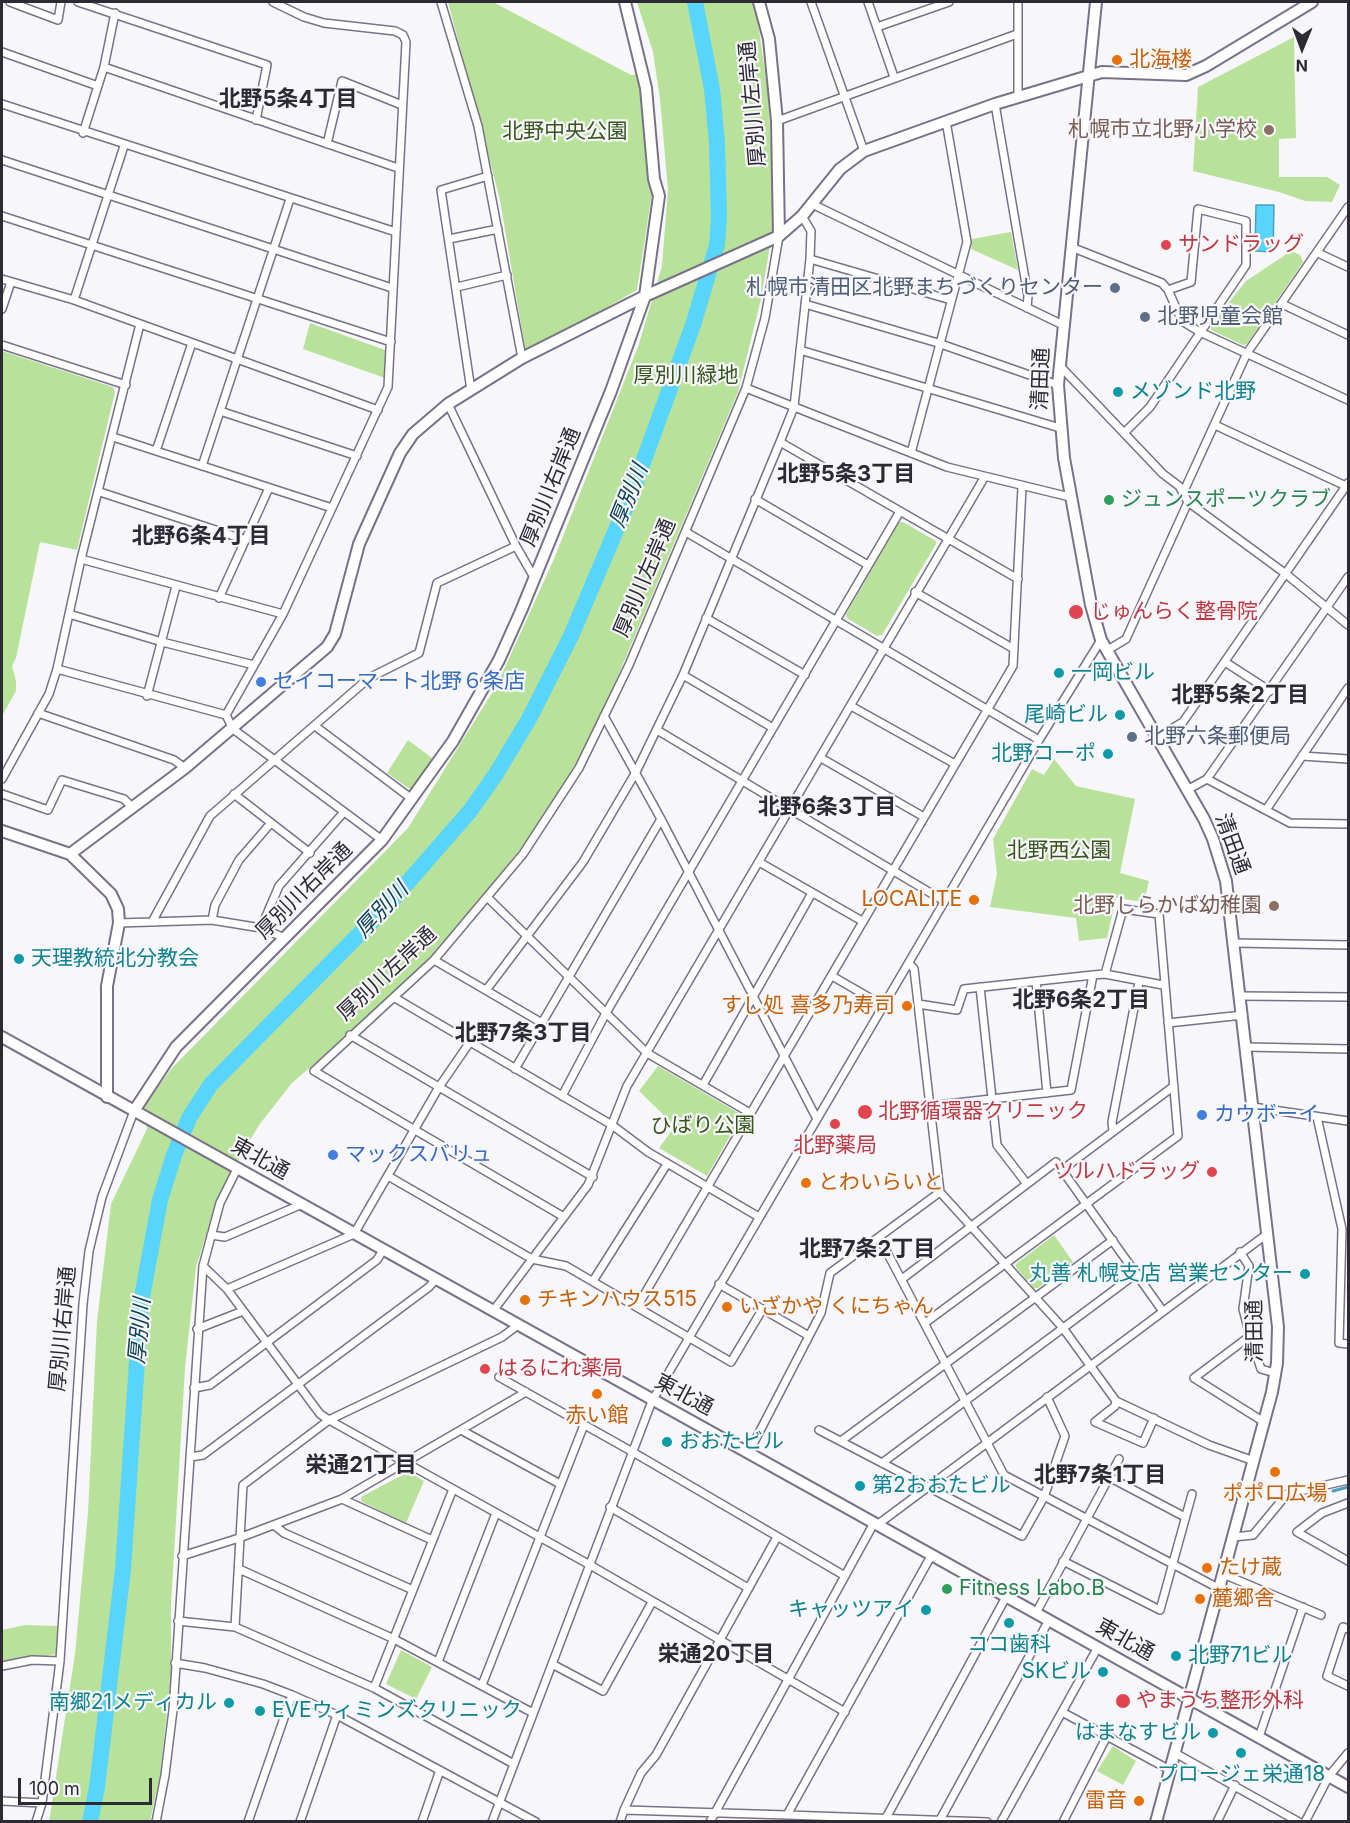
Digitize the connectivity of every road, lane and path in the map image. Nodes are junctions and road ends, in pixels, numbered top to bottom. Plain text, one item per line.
1 (10, 2) edge
2 (61, 2) edge
3 (78, 2) edge
4 (273, 2) edge
5 (441, 2) edge
6 (625, 2) edge
7 (759, 2) edge
8 (811, 2) edge
9 (868, 2) edge
10 (949, 2) edge
11 (1018, 2) edge
12 (1096, 2) edge
13 (1312, 2) edge
14 (115, 13) junction
15 (877, 27) junction
16 (1017, 34) junction
17 (2, 52) edge
18 (104, 67) junction
19 (894, 77) junction
20 (1088, 77) junction
21 (98, 86) junction
22 (844, 96) junction
23 (1018, 97) junction
24 (2, 104) edge
25 (995, 104) junction
26 (402, 105) junction
27 (256, 120) junction
28 (777, 121) junction
29 (946, 121) junction
30 (83, 133) junction
31 (327, 144) junction
32 (124, 146) junction
33 (864, 152) junction
34 (2, 160) edge
35 (398, 168) junction
36 (488, 176) junction
37 (108, 195) junction
38 (290, 199) junction
39 (812, 204) junction
40 (1348, 207) edge
41 (2, 216) edge
42 (802, 216) junction
43 (498, 229) junction
44 (396, 232) junction
45 (779, 236) junction
46 (449, 239) junction
47 (92, 245) junction
48 (1071, 247) junction
49 (273, 250) junction
50 (1318, 253) junction
51 (810, 259) junction
52 (1348, 267) edge
53 (507, 275) junction
54 (958, 275) junction
55 (2, 279) edge
56 (11, 282) junction
57 (457, 287) junction
58 (392, 288) junction
59 (1168, 290) junction
60 (645, 296) junction
61 (74, 300) junction
62 (257, 300) junction
63 (951, 300) junction
64 (805, 304) junction
65 (1282, 304) junction
66 (1027, 308) junction
67 (2, 309) edge
68 (141, 324) junction
69 (1063, 325) junction
70 (1200, 332) junction
71 (1348, 335) edge
72 (391, 342) junction
73 (192, 343) junction
74 (938, 343) junction
75 (2, 345) edge
76 (800, 350) junction
77 (1247, 353) junction
78 (522, 358) junction
79 (236, 359) junction
80 (1060, 368) junction
81 (126, 385) junction
82 (1058, 386) junction
83 (746, 387) junction
84 (928, 389) junction
85 (471, 390) junction
86 (1348, 400) edge
87 (448, 404) junction
88 (794, 406) junction
89 (220, 411) junction
90 (378, 411) junction
91 (1215, 425) junction
92 (1060, 428) junction
93 (1124, 433) junction
94 (113, 437) junction
95 (780, 442) junction
96 (156, 451) junction
97 (911, 453) junction
98 (357, 456) junction
99 (202, 466) junction
100 (984, 478) junction
101 (1348, 485) edge
102 (1022, 487) junction
103 (269, 488) junction
104 (100, 492) junction
105 (1183, 493) junction
106 (1070, 497) junction
107 (755, 499) junction
108 (1188, 502) junction
109 (332, 508) junction
110 (899, 513) junction
111 (686, 532) junction
112 (246, 540) junction
113 (946, 540) junction
114 (516, 546) junction
115 (81, 559) junction
116 (731, 559) junction
117 (868, 565) junction
118 (1286, 574) junction
119 (1348, 577) edge
120 (535, 579) junction
121 (1018, 579) junction
122 (176, 586) junction
123 (915, 592) junction
124 (219, 598) junction
125 (1327, 608) junction
126 (69, 614) junction
127 (283, 614) junction
128 (706, 618) junction
129 (836, 621) junction
130 (1348, 626) edge
131 (1101, 640) junction
132 (162, 642) junction
133 (884, 649) junction
134 (1014, 649) junction
135 (1106, 651) junction
136 (1225, 662) junction
137 (254, 665) junction
138 (57, 669) junction
139 (683, 675) junction
140 (805, 675) junction
141 (1348, 688) edge
142 (1270, 691) junction
143 (147, 696) junction
144 (852, 706) junction
145 (987, 710) junction
146 (38, 713) junction
147 (226, 715) junction
148 (604, 716) junction
149 (315, 726) junction
150 (772, 728) junction
151 (232, 729) junction
152 (657, 730) junction
153 (1156, 738) junction
154 (1039, 740) junction
155 (1302, 756) junction
156 (821, 758) junction
157 (1348, 759) edge
158 (274, 761) junction
159 (955, 764) junction
160 (185, 768) junction
161 (636, 772) junction
162 (2, 779) edge
163 (1207, 779) junction
164 (742, 781) junction
165 (1187, 790) junction
166 (2, 794) edge
167 (234, 794) junction
168 (412, 799) junction
169 (133, 808) junction
170 (789, 808) junction
171 (1266, 810) junction
172 (344, 812) junction
173 (924, 817) junction
174 (661, 819) junction
175 (271, 823) junction
176 (1348, 824) edge
177 (2, 831) edge
178 (382, 840) junction
179 (310, 853) junction
180 (70, 854) junction
181 (759, 862) junction
182 (893, 870) junction
183 (689, 872) junction
184 (812, 893) junction
185 (488, 898) junction
186 (945, 901) junction
187 (212, 920) junction
188 (862, 921) junction
189 (152, 922) junction
190 (119, 923) junction
191 (261, 928) junction
192 (719, 930) junction
193 (528, 934) junction
194 (285, 938) junction
195 (1235, 943) junction
196 (1348, 945) edge
197 (434, 960) junction
198 (909, 963) junction
199 (1105, 974) junction
200 (1093, 975) junction
201 (831, 976) junction
202 (569, 977) junction
203 (1036, 981) junction
204 (1139, 982) junction
205 (1163, 986) junction
206 (980, 987) junction
207 (487, 989) junction
208 (753, 995) junction
209 (1240, 996) junction
210 (1348, 997) edge
211 (395, 998) junction
212 (918, 1004) junction
213 (884, 1006) junction
214 (606, 1013) junction
215 (1243, 1015) junction
216 (542, 1023) junction
217 (1168, 1023) junction
218 (350, 1035) junction
219 (2, 1037) edge
220 (470, 1042) junction
221 (1246, 1047) junction
222 (1348, 1049) edge
223 (646, 1053) junction
224 (785, 1057) junction
225 (515, 1069) junction
226 (703, 1085) junction
227 (1174, 1086) junction
228 (440, 1087) junction
229 (1047, 1093) junction
230 (562, 1096) junction
231 (107, 1097) junction
232 (992, 1098) junction
233 (928, 1106) junction
234 (1253, 1107) junction
235 (134, 1112) junction
236 (750, 1113) junction
237 (1317, 1117) junction
238 (817, 1119) junction
239 (1348, 1121) edge
240 (612, 1125) junction
241 (414, 1130) junction
242 (1113, 1131) junction
243 (667, 1164) junction
244 (237, 1169) junction
245 (1062, 1170) junction
246 (388, 1176) junction
247 (593, 1177) junction
248 (1027, 1184) junction
249 (706, 1188) junction
250 (939, 1192) junction
251 (1086, 1204) junction
252 (300, 1205) junction
253 (564, 1217) junction
254 (759, 1217) junction
255 (971, 1227) junction
256 (354, 1234) junction
257 (1267, 1234) junction
258 (211, 1235) junction
259 (879, 1237) junction
260 (1113, 1240) junction
261 (383, 1250) junction
262 (1240, 1252) junction
263 (532, 1259) junction
264 (1005, 1265) junction
265 (203, 1266) junction
266 (1137, 1273) junction
267 (436, 1279) junction
268 (902, 1279) junction
269 (593, 1281) junction
270 (719, 1284) junction
271 (227, 1289) junction
272 (1345, 1290) edge
273 (1034, 1297) junction
274 (637, 1307) junction
275 (762, 1310) junction
276 (1162, 1310) junction
277 (243, 1311) junction
278 (493, 1311) junction
279 (925, 1323) junction
280 (518, 1325) junction
281 (197, 1329) junction
282 (1063, 1329) junction
283 (809, 1336) junction
284 (1250, 1336) junction
285 (688, 1337) junction
286 (266, 1342) junction
287 (1348, 1344) edge
288 (945, 1364) junction
289 (1091, 1364) junction
290 (1275, 1373) junction
291 (499, 1377) dead end
292 (298, 1385) junction
293 (194, 1388) junction
294 (526, 1392) junction
295 (1047, 1397) junction
296 (652, 1401) junction
297 (1116, 1401) junction
298 (966, 1402) junction
299 (1154, 1418) junction
300 (329, 1420) junction
301 (1264, 1422) junction
302 (584, 1425) junction
303 (461, 1430) junction
304 (819, 1430) dead end
305 (841, 1441) junction
306 (985, 1442) junction
307 (631, 1450) junction
308 (749, 1452) junction
309 (190, 1457) junction
310 (1119, 1459) dead end
311 (1254, 1461) junction
312 (405, 1462) junction
313 (882, 1463) junction
314 (1110, 1477) junction
315 (1348, 1480) edge
316 (560, 1484) junction
317 (927, 1486) junction
318 (453, 1489) junction
319 (1192, 1494) dead end
320 (1044, 1497) junction
321 (342, 1499) junction
322 (1348, 1503) edge
323 (610, 1508) junction
324 (496, 1513) junction
325 (1185, 1517) junction
326 (1086, 1519) junction
327 (875, 1524) junction
328 (274, 1525) junction
329 (777, 1536) junction
330 (539, 1537) junction
331 (1233, 1537) junction
332 (239, 1538) junction
333 (432, 1540) junction
334 (182, 1556) junction
335 (931, 1556) junction
336 (1063, 1561) junction
337 (1348, 1561) edge
338 (590, 1564) junction
339 (1171, 1565) junction
340 (239, 1569) junction
341 (1223, 1574) junction
342 (845, 1576) junction
343 (748, 1588) junction
344 (1220, 1589) junction
345 (413, 1590) junction
346 (1006, 1597) junction
347 (652, 1602) junction
348 (1303, 1607) junction
349 (1036, 1613) junction
350 (1322, 1615) dead end
351 (1049, 1620) junction
352 (178, 1621) junction
353 (235, 1627) junction
354 (1348, 1629) edge
355 (394, 1639) junction
356 (720, 1641) junction
357 (1098, 1647) junction
358 (60, 1661) junction
359 (438, 1662) junction
360 (175, 1663) junction
361 (552, 1664) junction
362 (2, 1666) edge
363 (788, 1680) junction
364 (482, 1685) junction
365 (1348, 1686) edge
366 (374, 1689) junction
367 (292, 1695) junction
368 (1190, 1698) junction
369 (845, 1712) junction
370 (1062, 1712) junction
371 (533, 1713) junction
372 (337, 1715) junction
373 (1107, 1736) junction
374 (1259, 1737) junction
375 (1175, 1753) junction
376 (1348, 1753) edge
377 (512, 1763) junction
378 (440, 1770) junction
379 (1170, 1770) junction
380 (1329, 1776) junction
381 (1235, 1785) junction
382 (1348, 1787) edge
383 (2, 1801) edge
384 (499, 1801) junction
385 (42, 1803) junction
386 (624, 1810) junction
387 (715, 1812) junction
388 (786, 1815) junction
389 (886, 1818) junction
390 (940, 1820) edge
391 (36, 1821) edge
392 (156, 1821) edge
393 (248, 1821) edge
394 (300, 1821) edge
395 (422, 1821) edge
396 (492, 1821) edge
397 (536, 1821) edge
398 (620, 1821) edge
399 (710, 1821) edge
400 (923, 1821) edge
401 (979, 1821) edge
402 (987, 1821) edge
403 (1001, 1821) edge
404 (1063, 1821) edge
405 (1156, 1821) edge
406 (1217, 1821) edge
407 (1299, 1821) edge
408 (1305, 1821) edge

1 - 2 street
3 - 14 street
4 - 26 street
5 - 36 street
6 - 60 street, 厚別川右岸通
7 - 28 street, 厚別川左岸通
8 - 22 street
9 - 15 street
10 - 15 street
11 - 16 street
12 - 20 street, 清田通
13 - 20 street
14 - 18 street
14 - 27 street
15 - 19 street
16 - 19 street
16 - 23 street
17 - 21 street
18 - 21 street
18 - 27 street
19 - 22 street
20 - 23 street
20 - 48 street, 清田通
21 - 30 street
22 - 28 street
22 - 33 street
23 - 25 street
24 - 30 street
25 - 29 street
25 - 66 street
26 - 31 street
26 - 35 street
27 - 31 street
28 - 45 street, 厚別川左岸通
29 - 33 street
29 - 54 street
30 - 32 street
31 - 35 street
32 - 37 street
32 - 38 street
33 - 39 street
34 - 37 street
35 - 44 street
36 - 43 street
36 - 46 street
37 - 47 street
37 - 49 street
38 - 44 street
38 - 49 street
39 - 42 street
39 - 54 street
40 - 50 street
41 - 47 street
42 - 45 street
42 - 51 street
43 - 46 street
43 - 53 street
44 - 58 street
45 - 60 street
45 - 83 street, 厚別川左岸通
46 - 57 street
47 - 61 street
47 - 62 street
48 - 59 street
48 - 69 street, 清田通
49 - 58 street
49 - 62 street
50 - 52 street
50 - 65 street
51 - 63 street
51 - 64 street
53 - 57 street
53 - 78 street
54 - 63 street
54 - 66 street
55 - 56 street
56 - 61 street
56 - 67 street
57 - 85 street
58 - 72 street
59 - 70 street
59 - 70 street
60 - 78 street
60 - 120 street, 厚別川右岸通
61 - 68 street
62 - 72 street
62 - 79 street
63 - 74 street
64 - 74 street
64 - 76 street
65 - 71 street
65 - 77 street
66 - 69 street
68 - 73 street
68 - 81 street
69 - 80 street, 清田通
70 - 77 street
70 - 93 street
72 - 90 street
73 - 79 street
73 - 96 street
74 - 82 street
74 - 84 street
75 - 81 street
76 - 84 street
76 - 88 street
77 - 86 street
77 - 91 street
78 - 85 street
79 - 89 street
79 - 90 street
80 - 82 street, 清田通
80 - 93 street
81 - 94 street
82 - 92 street, 清田通
83 - 88 street
83 - 111 street, 厚別川左岸通
84 - 92 street
84 - 97 street
85 - 87 street
87 - 114 street
87 - 151 street
88 - 95 street
88 - 97 street
89 - 98 street
89 - 99 street
90 - 98 street
91 - 101 street
91 - 105 street
92 - 106 street, 清田通
93 - 105 street
94 - 96 street
94 - 104 street
95 - 107 street
95 - 110 street
96 - 99 street
97 - 100 street
98 - 109 street
99 - 103 street
100 - 102 street
100 - 113 street
101 - 118 street
102 - 106 street
102 - 121 street
103 - 109 street
103 - 112 street
104 - 112 street
104 - 115 street
105 - 108 street
106 - 131 street, 清田通
107 - 116 street
107 - 117 street
108 - 118 street
108 - 135 street
109 - 127 street
110 - 113 street
110 - 117 street
111 - 116 street
111 - 148 street, 厚別川左岸通
112 - 124 street
113 - 121 street
113 - 123 street
114 - 120 street
114 - 149 street
115 - 122 street
115 - 126 street
116 - 128 street
116 - 129 street
117 - 129 street
118 - 125 street
118 - 136 street
119 - 125 street
120 - 168 street, 厚別川右岸通
121 - 134 street
122 - 124 street
122 - 132 street
123 - 133 street
123 - 134 street
124 - 127 street
125 - 130 street
125 - 142 street
126 - 132 street
126 - 138 street
127 - 137 street
128 - 139 street
128 - 140 street
129 - 133 street
129 - 140 street
131 - 135 street, 清田通
131 - 154 street
132 - 137 street
132 - 143 street
133 - 144 street
133 - 145 street
134 - 145 street
135 - 153 street, 清田通
136 - 142 street
136 - 153 street
137 - 147 street
138 - 143 street
138 - 146 street
139 - 150 street
139 - 152 street
140 - 150 street
141 - 155 street
142 - 163 street
143 - 147 street
144 - 156 street
144 - 159 street
145 - 154 street
145 - 159 street
146 - 160 street
146 - 162 street
147 - 151 street
148 - 161 street
148 - 185 street, 厚別川左岸通
149 - 158 street
149 - 168 street
150 - 164 street
151 - 158 street
151 - 160 street
152 - 161 street
152 - 164 street
153 - 165 street, 清田通
154 - 186 street
155 - 157 street
155 - 171 street
156 - 170 street
156 - 173 street
158 - 167 street
158 - 172 street
159 - 173 street
160 - 169 street
161 - 174 street
161 - 193 street
163 - 165 street
163 - 171 street
164 - 170 street
164 - 183 street
165 - 195 street, 清田通
166 - 169 street
167 - 175 street
167 - 189 street
168 - 178 street, 厚別川右岸通
169 - 180 street
170 - 181 street
170 - 182 street
171 - 176 street
172 - 178 street
172 - 179 street
173 - 182 street
174 - 183 street
174 - 202 street
175 - 179 street
175 - 187 street
177 - 180 street
178 - 194 street, 厚別川右岸通
179 - 191 street
180 - 190 street
181 - 184 street
181 - 192 street
182 - 186 street
182 - 188 street
183 - 192 street
183 - 214 street
184 - 188 street
184 - 208 street
185 - 193 street
185 - 197 street, 厚別川左岸通
186 - 198 street
187 - 189 street
187 - 191 street
188 - 201 street
189 - 190 street
190 - 231 street
191 - 194 street
192 - 208 street
192 - 223 street
193 - 202 street
193 - 207 street
194 - 235 street, 厚別川右岸通
195 - 196 street
195 - 209 street, 清田通
197 - 207 street
197 - 211 street, 厚別川左岸通
198 - 212 street
198 - 213 street
199 - 200 street
199 - 204 street
199 - 205 street
200 - 203 street
200 - 229 street
201 - 213 street
201 - 224 street
202 - 214 street
202 - 216 street
203 - 206 street
203 - 229 street
204 - 205 street
204 - 242 street
205 - 217 street
206 - 212 street
206 - 232 street
207 - 216 street
208 - 224 street
208 - 226 street
209 - 210 street
209 - 215 street, 清田通
211 - 218 street, 厚別川左岸通
211 - 220 street
212 - 233 street
213 - 238 street
214 - 223 street
214 - 230 street
215 - 217 street
215 - 221 street, 清田通
216 - 225 street
217 - 227 street
218 - 228 street
218 - 241 street, 厚別川左岸通
219 - 231 street, 東北通
220 - 225 street
220 - 228 street
221 - 222 street
221 - 234 street, 清田通
223 - 226 street
223 - 240 street
224 - 236 street
224 - 238 street
225 - 230 street
226 - 236 street
227 - 242 street
227 - 251 street
228 - 241 street
228 - 247 street
229 - 232 street
230 - 240 street
231 - 235 street, 東北通
232 - 233 street
232 - 248 street
233 - 250 street
234 - 237 street
234 - 257 street, 清田通
235 - 244 street, 東北通
235 - 358 street, 厚別川右岸通
236 - 249 street
237 - 239 street
237 - 272 street
238 - 254 street
240 - 243 street
240 - 247 street
241 - 246 street
241 - 253 street
242 - 245 street
243 - 249 street
243 - 269 street
244 - 252 street, 東北通
244 - 258 street
245 - 248 street
245 - 251 street
246 - 256 street
246 - 263 street
247 - 253 street
248 - 255 street
249 - 254 street
249 - 274 street
250 - 255 street
250 - 259 street
251 - 260 street
251 - 264 street
252 - 256 street, 東北通
252 - 258 street
253 - 263 street
254 - 270 street
255 - 264 street
255 - 268 street
256 - 261 street, 東北通
256 - 271 street
257 - 262 street
257 - 290 street, 清田通
258 - 265 street
259 - 268 street
259 - 283 street
260 - 266 street
260 - 273 street
261 - 267 street, 東北通
261 - 286 street
262 - 276 street
262 - 284 street
263 - 269 street
263 - 278 street
264 - 273 street
264 - 279 street
265 - 271 street
265 - 281 street
266 - 276 street
266 - 282 street
267 - 278 street, 東北通
267 - 292 street
268 - 279 street
269 - 274 street
270 - 275 street
270 - 285 street
271 - 277 street
272 - 287 street
273 - 282 street
273 - 288 street
274 - 285 street
275 - 283 street
275 - 285 street
276 - 289 street
277 - 281 street
277 - 286 street
278 - 280 street, 東北通
279 - 288 street
280 - 296 street, 東北通
280 - 300 street
281 - 293 street
282 - 289 street
282 - 298 street
283 - 308 street
284 - 290 street
284 - 301 street
285 - 296 street
286 - 292 street
286 - 293 street
288 - 298 street
288 - 305 street
289 - 295 street
289 - 297 street
290 - 301 street, 清田通
291 - 294 street
292 - 300 street
292 - 309 street
293 - 309 street
294 - 302 street
294 - 303 street
295 - 306 street
295 - 320 street
296 - 307 street
296 - 308 street, 東北通
297 - 299 street
297 - 299 street
298 - 306 street
298 - 313 street
299 - 311 street
300 - 312 street
300 - 332 street
301 - 311 street, 清田通
302 - 307 street
302 - 316 street
303 - 312 street
303 - 316 street
304 - 305 street
305 - 313 street
306 - 317 street
306 - 320 street
307 - 323 street
307 - 329 street
308 - 327 street, 東北通
309 - 334 street
310 - 314 street
311 - 331 street, 清田通
312 - 318 street
312 - 321 street
313 - 317 street
314 - 325 street
314 - 326 street
315 - 331 street
316 - 330 street
317 - 320 street
317 - 327 street
318 - 324 street
318 - 333 street
319 - 325 street
320 - 326 street
321 - 328 street
321 - 333 street
322 - 337 street
323 - 338 street
323 - 343 street
324 - 330 street
324 - 359 street
325 - 339 street
326 - 336 street
326 - 339 street
327 - 335 street, 東北通
327 - 342 street
328 - 332 street
328 - 345 street
329 - 342 street
329 - 343 street
330 - 338 street
330 - 364 street
331 - 341 street, 清田通
332 - 334 street
332 - 340 street
333 - 345 street
334 - 352 street
335 - 346 street, 東北通
335 - 369 street
336 - 339 street
336 - 349 street
338 - 347 street
338 - 361 street
339 - 344 street
340 - 353 street
340 - 355 street
341 - 344 street, 清田通
341 - 348 street
342 - 363 street
343 - 356 street
344 - 368 street, 清田通
345 - 355 street
346 - 349 street, 東北通
346 - 389 street
347 - 356 street
347 - 361 street
348 - 350 street
348 - 374 street
349 - 351 street, 東北通
351 - 357 street, 東北通
351 - 390 street
352 - 353 street
352 - 360 street
353 - 366 street
354 - 365 street
355 - 359 street
355 - 366 street
356 - 363 street
356 - 386 street
357 - 368 street, 東北通
357 - 370 street
358 - 362 street
358 - 385 street, 厚別川右岸通
359 - 364 street
360 - 367 street
360 - 392 street
361 - 371 street
363 - 369 street
363 - 387 street
364 - 371 street
366 - 377 street
367 - 372 street
367 - 393 street
368 - 374 street, 東北通
368 - 375 street, 清田通
369 - 388 street
370 - 373 street
370 - 403 street
371 - 377 street
372 - 378 street
372 - 394 street
373 - 379 street
373 - 404 street
374 - 380 street, 東北通
375 - 379 street, 清田通
375 - 381 street
376 - 380 street
377 - 384 street
378 - 384 street
378 - 395 street
379 - 405 street, 清田通
380 - 382 street, 東北通
380 - 408 street
381 - 406 street
381 - 407 street
383 - 385 street
384 - 396 street
384 - 397 street
385 - 391 street, 厚別川右岸通
386 - 387 street
386 - 398 street
387 - 388 street
387 - 399 street
388 - 389 street
389 - 400 street
390 - 400 street
390 - 401 street
401 - 402 street

